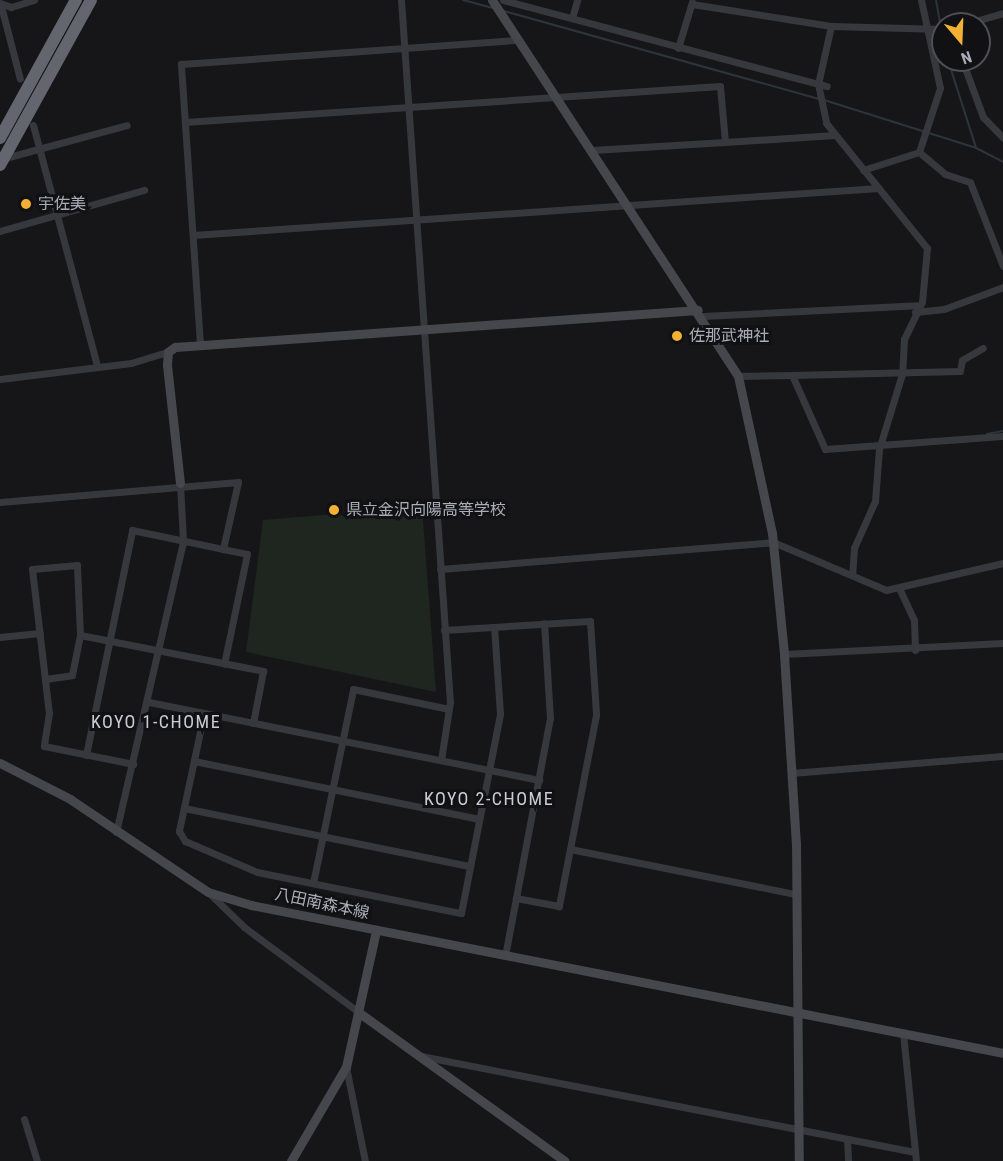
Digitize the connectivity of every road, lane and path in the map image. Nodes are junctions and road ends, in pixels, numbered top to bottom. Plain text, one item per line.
1 (34, 0) edge
2 (76, 0) edge
3 (91, 0) edge
4 (401, 0) edge
5 (492, 0) edge
6 (503, 0) edge
7 (577, 0) edge
8 (921, 0) edge
9 (692, 2) edge
10 (0, 6) edge
11 (572, 18) junction
12 (831, 26) junction
13 (931, 31) edge
14 (928, 32) junction
15 (518, 40) junction
16 (404, 47) junction
17 (678, 48) junction
18 (965, 72) edge
19 (20, 79) dead end
20 (818, 86) junction
21 (827, 86) dead end
22 (556, 96) junction
23 (408, 106) junction
24 (185, 122) junction
25 (33, 125) dead end
26 (127, 125) dead end
27 (1001, 134) edge
28 (835, 135) junction
29 (0, 138) edge
30 (725, 142) junction
31 (40, 149) junction
32 (592, 150) junction
33 (920, 150) junction
34 (2, 162) edge
35 (863, 170) junction
36 (878, 188) junction
37 (144, 190) dead end
38 (629, 206) junction
39 (57, 214) junction
40 (416, 220) junction
41 (0, 231) edge
42 (193, 235) junction
43 (1003, 266) edge
44 (1003, 287) edge
45 (916, 308) junction
46 (700, 313) junction
47 (423, 330) junction
48 (200, 344) junction
49 (983, 348) dead end
50 (168, 352) junction
51 (97, 366) junction
52 (902, 374) junction
53 (792, 375) junction
54 (738, 376) junction
55 (0, 379) edge
56 (1003, 436) edge
57 (879, 449) junction
58 (180, 483) junction
59 (0, 502) edge
60 (183, 541) junction
61 (773, 542) junction
62 (223, 549) junction
63 (1003, 563) edge
64 (440, 569) junction
65 (852, 575) junction
66 (899, 588) junction
67 (544, 623) junction
68 (494, 627) junction
69 (444, 630) junction
70 (40, 633) junction
71 (80, 635) junction
72 (0, 637) edge
73 (109, 641) junction
74 (1003, 643) edge
75 (915, 650) junction
76 (161, 651) junction
77 (784, 654) junction
78 (224, 663) junction
79 (45, 679) junction
80 (149, 702) junction
81 (449, 709) junction
82 (204, 713) junction
83 (253, 723) junction
84 (342, 741) junction
85 (86, 755) junction
86 (1003, 756) edge
87 (441, 760) junction
88 (194, 761) junction
89 (0, 763) edge
90 (133, 764) junction
91 (489, 770) junction
92 (791, 773) junction
93 (539, 780) junction
94 (332, 789) junction
95 (184, 808) junction
96 (479, 819) junction
97 (116, 832) junction
98 (323, 836) junction
99 (570, 849) junction
100 (470, 866) junction
101 (313, 883) junction
102 (208, 892) junction
103 (796, 894) junction
104 (516, 898) junction
105 (376, 931) junction
106 (505, 956) junction
107 (797, 1013) junction
108 (361, 1014) junction
109 (903, 1033) junction
110 (1003, 1053) edge
111 (419, 1056) junction
112 (346, 1067) junction
113 (24, 1119) dead end
114 (799, 1130) junction
115 (847, 1139) junction
116 (915, 1152) junction
117 (36, 1161) edge
118 (291, 1161) edge
119 (365, 1161) edge
120 (565, 1161) edge
121 (799, 1161) edge
122 (848, 1161) edge
123 (916, 1161) edge

1 - 10 street
2 - 29 highway
3 - 34 highway
4 - 16 street
5 - 15 street
6 - 11 street
7 - 11 street
8 - 14 street
9 - 12 street
9 - 17 street
10 - 19 street
11 - 17 street
12 - 14 street
12 - 20 street
13 - 14 street
14 - 33 street
15 - 16 street
15 - 22 street
16 - 23 street
16 - 24 street
17 - 20 street
18 - 27 street
20 - 21 street
20 - 28 street
22 - 23 street
22 - 30 street
22 - 32 street
23 - 24 street
23 - 40 street
24 - 42 street
25 - 31 street
26 - 31 street
28 - 30 street
28 - 35 street
30 - 32 street
31 - 34 street
31 - 39 street
32 - 38 street
33 - 35 street
33 - 43 street
35 - 36 street
36 - 38 street
36 - 45 street
37 - 39 street
38 - 40 street
38 - 46 street
39 - 41 street
39 - 51 street
40 - 42 street
40 - 47 street
42 - 48 street
44 - 45 street
45 - 46 street
45 - 52 street
46 - 47 street
46 - 54 street
47 - 48 street
47 - 64 street
48 - 50 street
49 - 52 street
50 - 51 street
50 - 58 street
51 - 55 street
52 - 53 street
52 - 57 street
53 - 54 street
53 - 57 street
54 - 61 street
56 - 57 street
57 - 65 street
58 - 59 street
58 - 60 street
58 - 62 street
60 - 62 street
60 - 73 street
60 - 76 street
61 - 64 street
61 - 65 street
61 - 77 street
62 - 78 street
63 - 66 street
64 - 69 street
65 - 66 street
66 - 75 street
67 - 68 street
67 - 93 street
67 - 99 street
68 - 69 street
68 - 91 street
69 - 81 street
70 - 71 street
70 - 72 street
70 - 79 street
71 - 73 street
71 - 79 street
73 - 76 street
73 - 85 street
74 - 75 street
75 - 77 street
76 - 78 street
76 - 80 street
77 - 92 street
78 - 83 street
79 - 85 street
80 - 82 street
80 - 90 street
81 - 84 street
81 - 87 street
82 - 83 street
82 - 88 street
83 - 84 street
84 - 87 street
84 - 94 street
85 - 90 street
86 - 92 street
87 - 91 street
88 - 94 street
88 - 95 street
89 - 97 street, 八田南森本線
90 - 97 street
91 - 93 street
91 - 96 street
92 - 103 street
93 - 104 street
94 - 96 street
94 - 98 street
95 - 98 street
95 - 101 street
96 - 100 street
97 - 102 street, 八田南森本線
98 - 100 street
98 - 101 street
99 - 103 street
99 - 104 street
100 - 101 street
102 - 105 street, 八田南森本線
102 - 108 street
103 - 107 street
104 - 106 street
105 - 106 street
105 - 108 street, 八田南森本線
106 - 107 street
107 - 109 street
107 - 114 street
108 - 111 street
108 - 112 street, 八田南森本線
109 - 110 street
109 - 116 street
111 - 114 street
111 - 120 street
112 - 118 street, 八田南森本線
112 - 119 street
113 - 117 street
114 - 115 street
114 - 121 street
115 - 116 street
115 - 122 street
116 - 123 street

